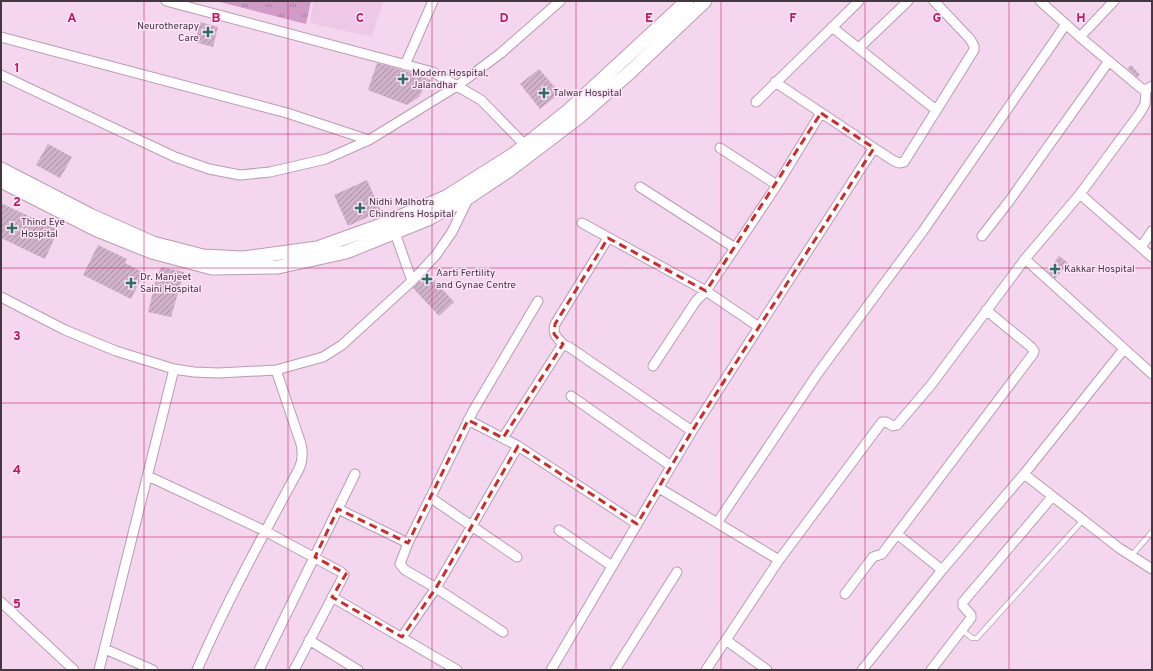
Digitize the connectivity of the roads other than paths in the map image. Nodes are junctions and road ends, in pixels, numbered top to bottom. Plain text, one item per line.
1 (166, 1) edge
2 (433, 1) edge
3 (560, 1) edge
4 (687, 1) edge
5 (705, 1) edge
6 (908, 1) edge
7 (934, 1) edge
8 (1040, 1) edge
9 (1114, 1) edge
10 (858, 2) edge
11 (1066, 24) junction
12 (832, 27) junction
13 (1, 37) edge
14 (1080, 37) junction
15 (860, 48) junction
16 (1108, 61) junction
17 (406, 65) junction
18 (1, 75) edge
19 (775, 82) junction
20 (457, 86) junction
21 (1149, 88) edge
22 (756, 102) dead end
23 (936, 110) junction
24 (821, 113) junction
25 (369, 140) junction
26 (526, 145) junction
27 (720, 148) dead end
28 (874, 148) junction
29 (1, 169) edge
30 (1, 181) edge
31 (777, 185) junction
32 (640, 187) dead end
33 (1080, 194) junction
34 (469, 197) junction
35 (582, 223) dead end
36 (1152, 231) edge
37 (396, 233) junction
38 (982, 236) dead end
39 (608, 238) junction
40 (1142, 247) junction
41 (736, 248) junction
42 (1152, 257) edge
43 (1025, 259) junction
44 (412, 281) junction
45 (706, 291) junction
46 (1, 297) edge
47 (538, 301) dead end
48 (986, 310) junction
49 (759, 327) junction
50 (564, 345) junction
51 (1124, 349) junction
52 (653, 366) dead end
53 (174, 369) junction
54 (276, 370) junction
55 (1152, 374) edge
56 (571, 396) dead end
57 (468, 420) junction
58 (692, 431) junction
59 (502, 438) junction
60 (518, 446) junction
61 (671, 466) junction
62 (355, 474) dead end
63 (1024, 474) junction
64 (148, 476) junction
65 (658, 488) junction
66 (1052, 497) junction
67 (431, 498) junction
68 (338, 509) junction
69 (1083, 520) junction
70 (717, 523) junction
71 (637, 524) junction
72 (473, 525) junction
73 (559, 530) dead end
74 (265, 531) junction
75 (1152, 532) edge
76 (897, 534) junction
77 (408, 544) junction
78 (1131, 556) junction
79 (315, 557) junction
80 (517, 557) dead end
81 (779, 560) junction
82 (612, 566) junction
83 (1152, 569) edge
84 (942, 570) junction
85 (677, 572) dead end
86 (436, 588) junction
87 (845, 594) dead end
88 (332, 597) junction
89 (1, 602) edge
90 (962, 630) junction
91 (503, 632) dead end
92 (402, 637) junction
93 (309, 640) junction
94 (726, 640) junction
95 (105, 649) junction
96 (74, 670) edge
97 (99, 670) edge
98 (153, 670) edge
99 (197, 670) edge
100 (259, 670) edge
101 (294, 670) edge
102 (358, 670) edge
103 (458, 670) edge
104 (551, 670) edge
105 (615, 670) edge
106 (706, 670) edge
107 (767, 670) edge
108 (862, 670) edge
109 (931, 670) edge

1 - 17 street
2 - 17 street
3 - 20 street
4 - 26 street
5 - 34 street
6 - 15 street
7 - 23 street
8 - 11 street
9 - 14 street
10 - 12 street
11 - 14 street
11 - 70 street
12 - 15 street
12 - 19 street
13 - 25 street
14 - 16 street
15 - 23 street
16 - 21 street
16 - 38 street
17 - 20 street
18 - 25 street
19 - 22 street
19 - 24 street
20 - 25 street
20 - 26 street
21 - 33 street
23 - 28 street
24 - 28 street
24 - 31 street
26 - 29 street
27 - 31 street
28 - 49 street
30 - 37 street
31 - 41 street
32 - 41 street
33 - 40 street
33 - 43 street
34 - 37 street
34 - 44 street
35 - 39 street
36 - 40 street
37 - 44 street
39 - 45 street
39 - 50 street
40 - 42 street
41 - 45 street
43 - 48 street
43 - 51 street
44 - 54 street
45 - 49 street
45 - 52 street
46 - 53 street
47 - 57 street
48 - 76 street
48 - 81 street
49 - 58 street
50 - 58 street
50 - 59 street
51 - 55 street
51 - 63 street
53 - 54 street
53 - 64 street
54 - 74 street
56 - 61 street
57 - 59 street
57 - 67 street
58 - 61 street
59 - 60 street
60 - 71 street
60 - 72 street
61 - 65 street
62 - 68 street
63 - 66 street
63 - 84 street
64 - 74 street
64 - 95 street
65 - 70 street
65 - 71 street
66 - 69 street
66 - 90 street
67 - 72 street
67 - 77 street
68 - 77 street
68 - 79 street
69 - 78 street
69 - 90 lane
70 - 81 street
71 - 82 street
72 - 80 street
72 - 86 street
73 - 82 street
74 - 79 street
74 - 99 street
75 - 78 lane
76 - 84 street
76 - 87 street
77 - 86 street
78 - 83 street
79 - 88 street
79 - 100 street
81 - 94 street
82 - 104 street
84 - 108 street
85 - 105 street
86 - 91 street
86 - 92 street
88 - 92 street
88 - 93 street
89 - 96 street
90 - 109 street
92 - 103 street
93 - 101 street
93 - 102 street
94 - 106 street
94 - 107 street
95 - 97 street
95 - 98 street

